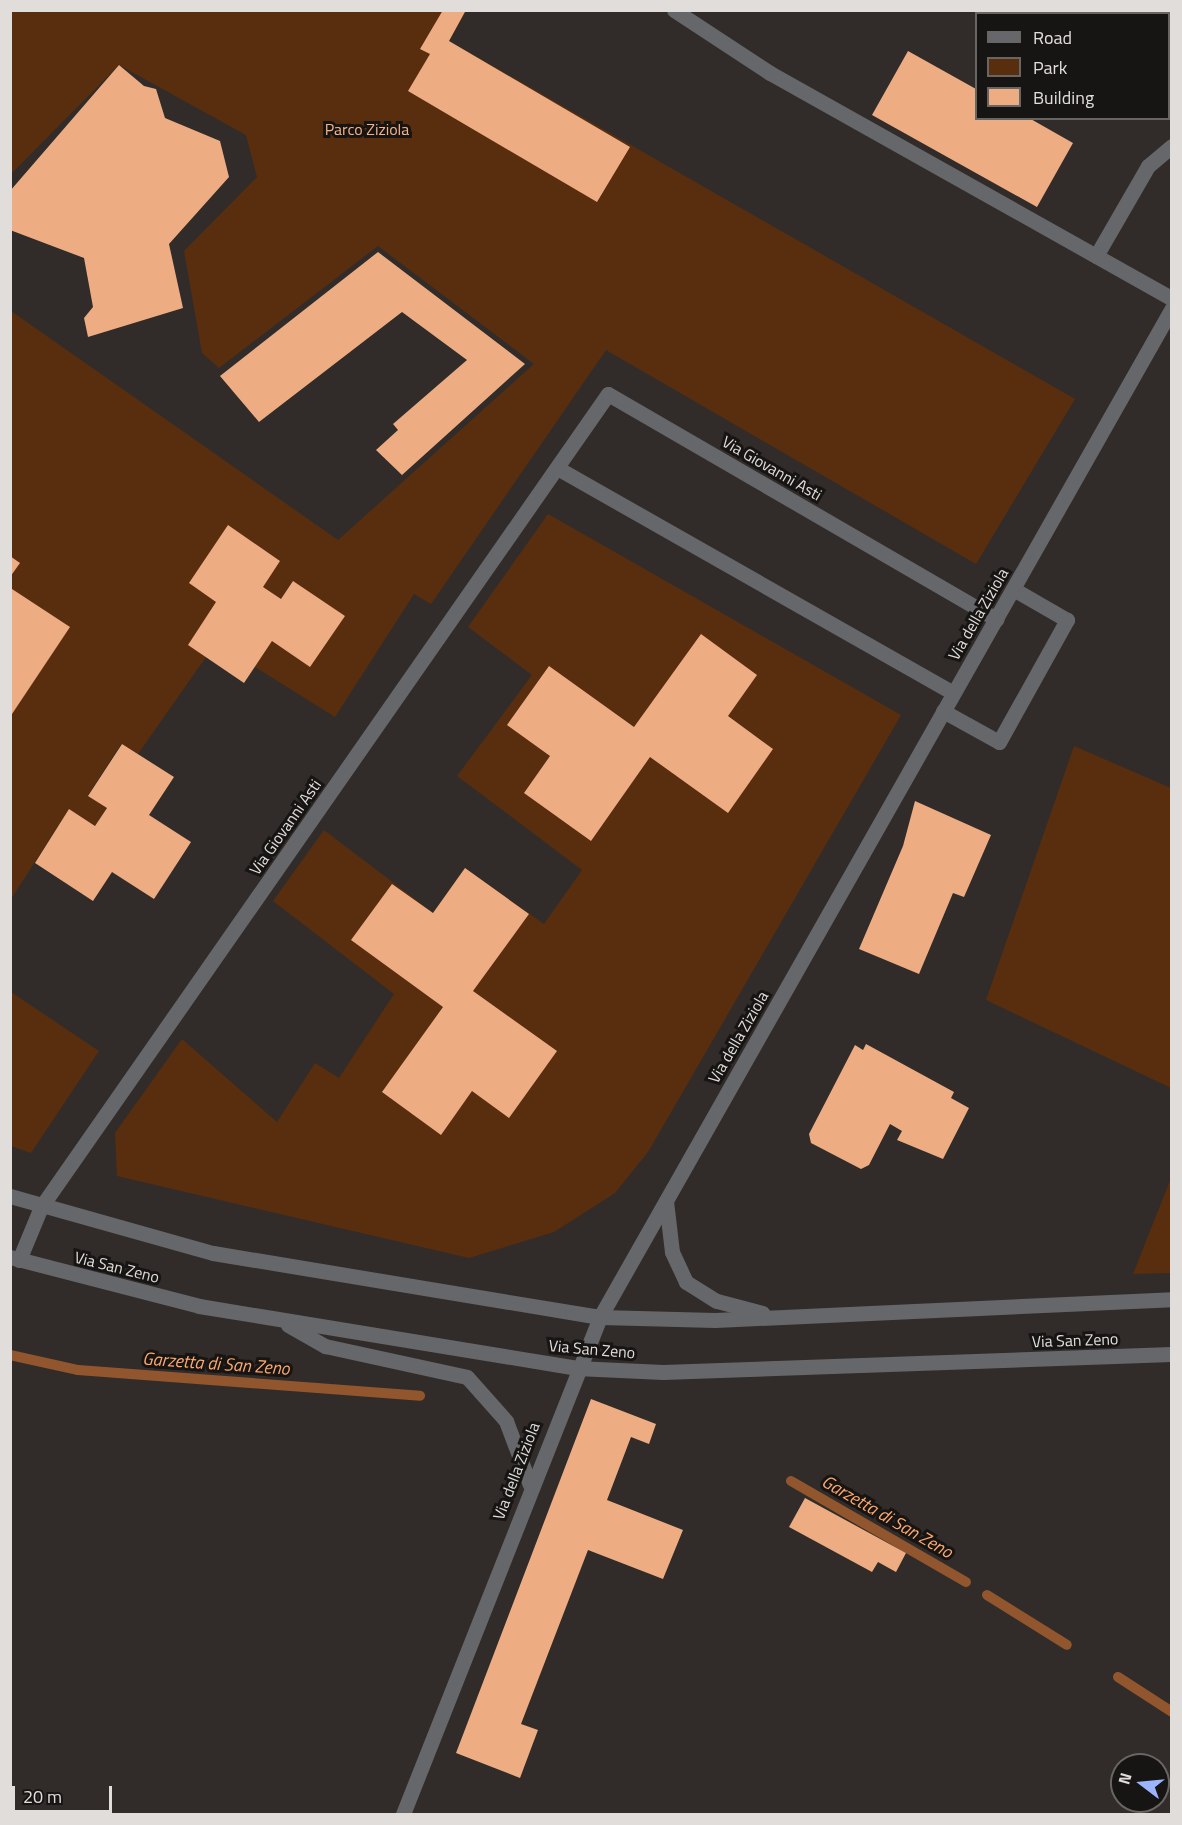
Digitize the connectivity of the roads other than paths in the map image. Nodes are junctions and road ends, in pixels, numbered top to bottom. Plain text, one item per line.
1 (674, 10) edge
2 (1172, 146) edge
3 (1096, 256) junction
4 (1171, 308) edge
5 (559, 469) junction
6 (1013, 590) junction
7 (996, 619) junction
8 (953, 693) junction
9 (944, 711) junction
10 (10, 1196) edge
11 (666, 1201) junction
12 (41, 1207) junction
13 (15, 1259) edge
14 (1172, 1299) edge
15 (600, 1317) junction
16 (777, 1317) junction
17 (278, 1318) junction
18 (1172, 1354) edge
19 (576, 1368) junction
20 (530, 1485) junction
21 (403, 1815) edge

1 - 3 street
2 - 3 street
3 - 4 street
4 - 6 street, Via della Ziziola
5 - 7 street, Via Giovanni Asti
5 - 8 street
5 - 12 street, Via Giovanni Asti
6 - 7 street, Via della Ziziola
6 - 9 street
7 - 8 street, Via della Ziziola
8 - 9 street, Via della Ziziola
9 - 11 street, Via della Ziziola
10 - 12 street, Via San Zeno
11 - 15 street, Via della Ziziola
11 - 16 street
12 - 13 street, Via San Zeno
12 - 15 street, Via San Zeno
13 - 17 street, Via San Zeno
14 - 16 street, Via San Zeno
15 - 16 street, Via San Zeno
15 - 19 street, Via della Ziziola
17 - 19 street, Via San Zeno
17 - 20 street
18 - 19 street, Via San Zeno
19 - 20 street, Via della Ziziola
20 - 21 street, Via della Ziziola

